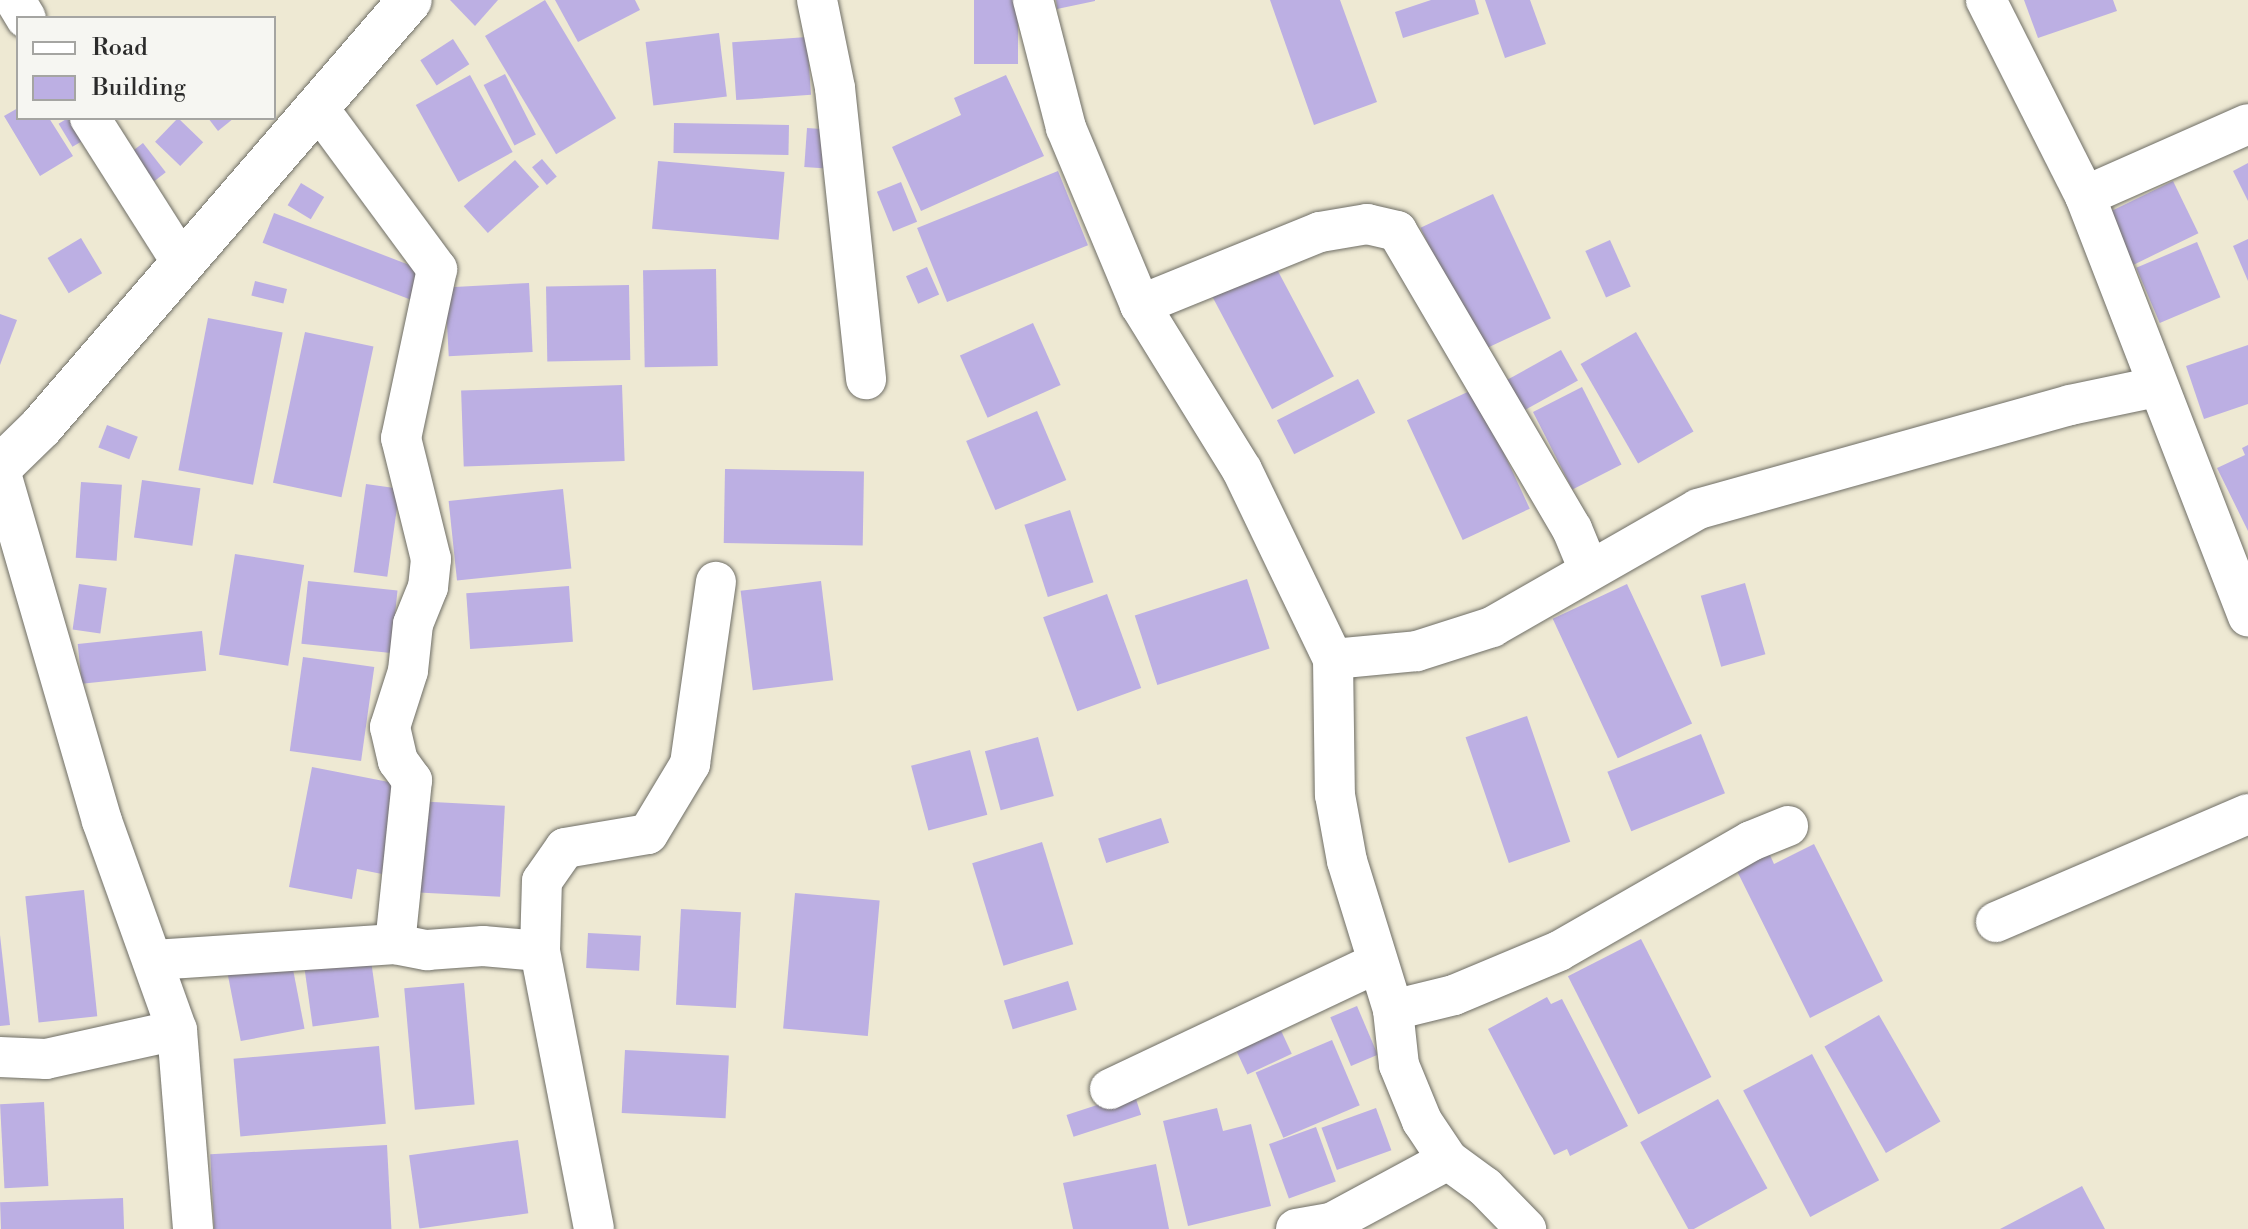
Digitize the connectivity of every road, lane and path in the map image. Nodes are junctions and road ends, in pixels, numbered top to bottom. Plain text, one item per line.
1 (410, 0) edge
2 (817, 0) edge
3 (1033, 0) edge
4 (1986, 0) edge
5 (319, 109) junction
6 (91, 120) edge
7 (2248, 124) edge
8 (2085, 196) junction
9 (182, 263) junction
10 (1140, 305) junction
11 (866, 379) dead end
12 (2156, 387) junction
13 (0, 468) edge
14 (1589, 570) junction
15 (716, 582) dead end
16 (2248, 617) edge
17 (1333, 659) junction
18 (2248, 814) edge
19 (1788, 826) dead end
20 (1996, 922) dead end
21 (395, 944) junction
22 (540, 951) junction
23 (154, 960) junction
24 (1376, 963) junction
25 (1393, 1010) junction
26 (177, 1030) junction
27 (0, 1057) edge
28 (1110, 1089) dead end
29 (1448, 1160) junction
30 (1320, 1227) edge
31 (193, 1229) edge
32 (594, 1229) edge
33 (1526, 1229) edge

1 - 5 street
2 - 11 street
3 - 10 street
4 - 8 street
5 - 9 street
5 - 21 street
6 - 9 street
7 - 8 street
8 - 12 street
9 - 13 street
10 - 14 street
10 - 17 street
12 - 14 street
12 - 16 street
13 - 23 street
14 - 17 street
15 - 22 street
17 - 24 street
18 - 20 street
19 - 25 street
21 - 22 street
21 - 23 street
22 - 32 street
23 - 26 street
24 - 25 street
24 - 28 street
25 - 29 street
26 - 27 street
26 - 31 street
29 - 30 street
29 - 33 street

